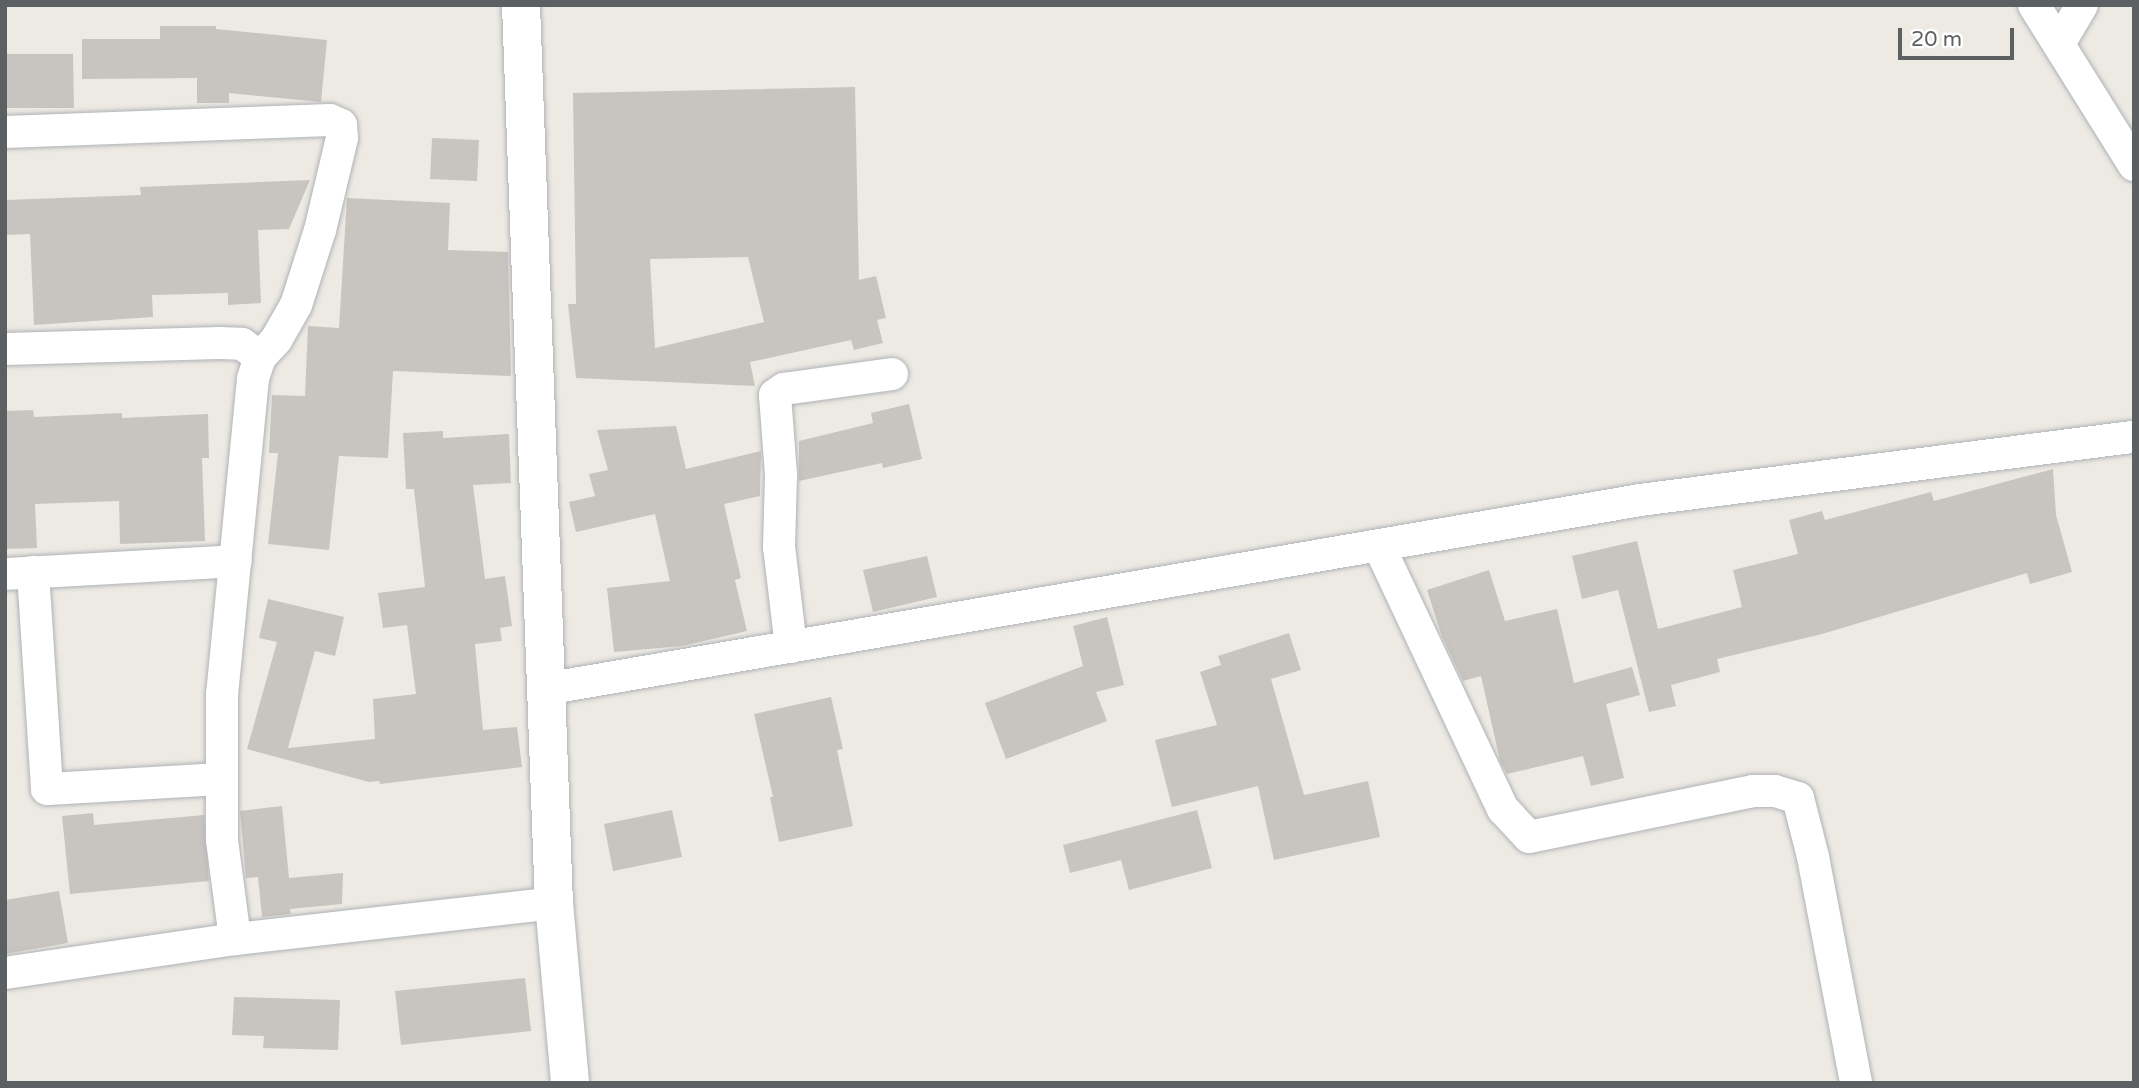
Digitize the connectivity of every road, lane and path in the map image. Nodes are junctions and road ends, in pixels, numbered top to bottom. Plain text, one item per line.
1 (521, 5) edge
2 (2034, 5) edge
3 (2082, 5) edge
4 (2059, 44) junction
5 (5, 132) edge
6 (2134, 166) edge
7 (5, 349) edge
8 (260, 357) junction
9 (891, 374) dead end
10 (2134, 437) edge
11 (1379, 546) junction
12 (236, 561) junction
13 (19, 573) edge
14 (790, 647) junction
15 (545, 689) junction
16 (222, 779) junction
17 (554, 903) junction
18 (235, 939) junction
19 (5, 973) edge
20 (570, 1083) edge
21 (1856, 1083) edge

1 - 15 street
2 - 4 street
3 - 4 street
4 - 6 street
5 - 8 street
7 - 8 street
8 - 12 street
9 - 14 street
10 - 11 street
11 - 14 street
11 - 21 street
12 - 13 street
12 - 16 street
13 - 16 street
14 - 15 street
15 - 17 street
16 - 18 street
17 - 18 street
17 - 20 street
18 - 19 street

